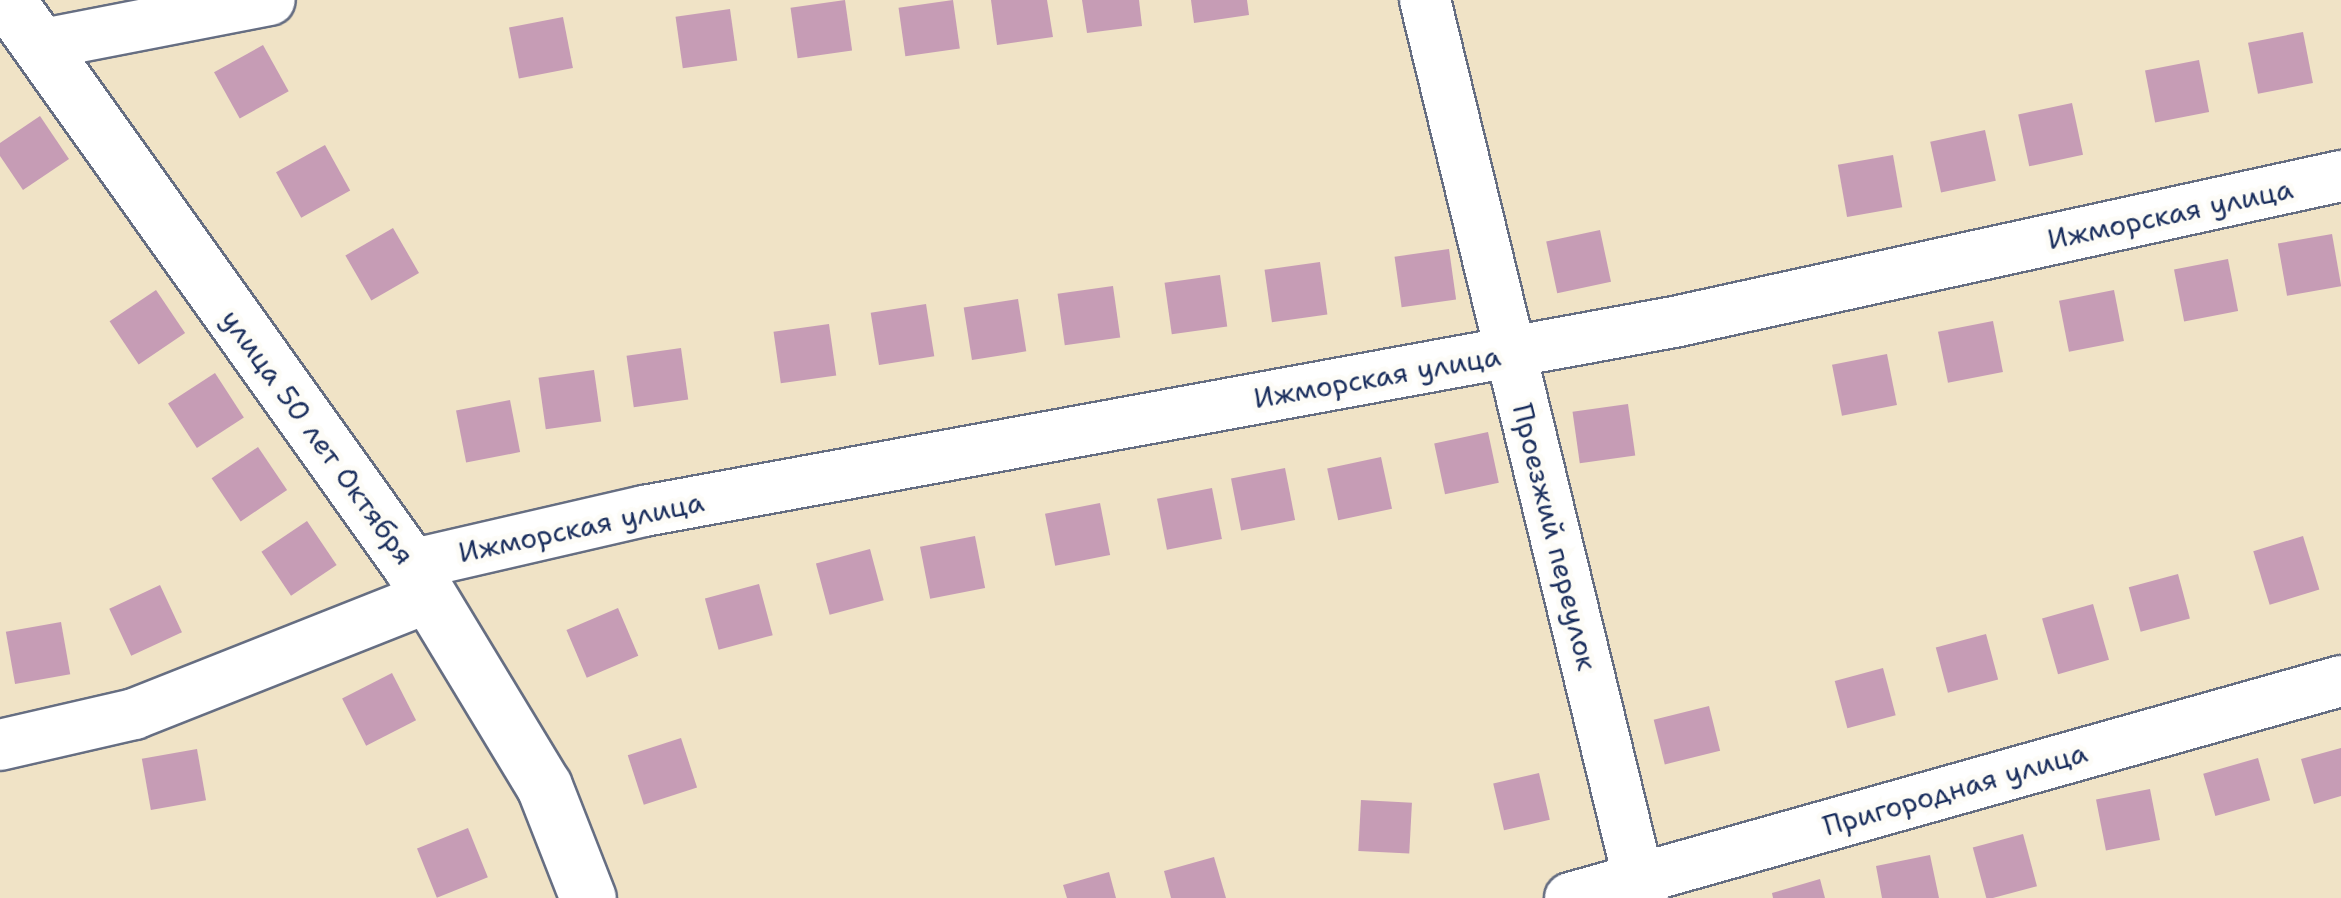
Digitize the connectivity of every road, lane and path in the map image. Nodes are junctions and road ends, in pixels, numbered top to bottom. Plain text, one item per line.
1 (7, 0) edge
2 (270, 0) edge
3 (1425, 0) edge
4 (38, 45) junction
5 (2341, 176) edge
6 (1510, 352) junction
7 (420, 581) junction
8 (2341, 681) edge
9 (0, 745) edge
10 (1640, 888) edge
11 (588, 898) edge
12 (1570, 898) edge

1 - 4 main road, улица 50 лет Октября
2 - 4 street
3 - 6 street, Проезжий переулок
4 - 7 main road, улица 50 лет Октября
5 - 6 street, Ижморская улица
6 - 7 street, Ижморская улица
6 - 10 street, Проезжий переулок
7 - 9 street, Ижморская улица
7 - 11 main road, улица 50 лет Октября
8 - 10 street, Пригородная улица
10 - 12 street, Пригородная улица

